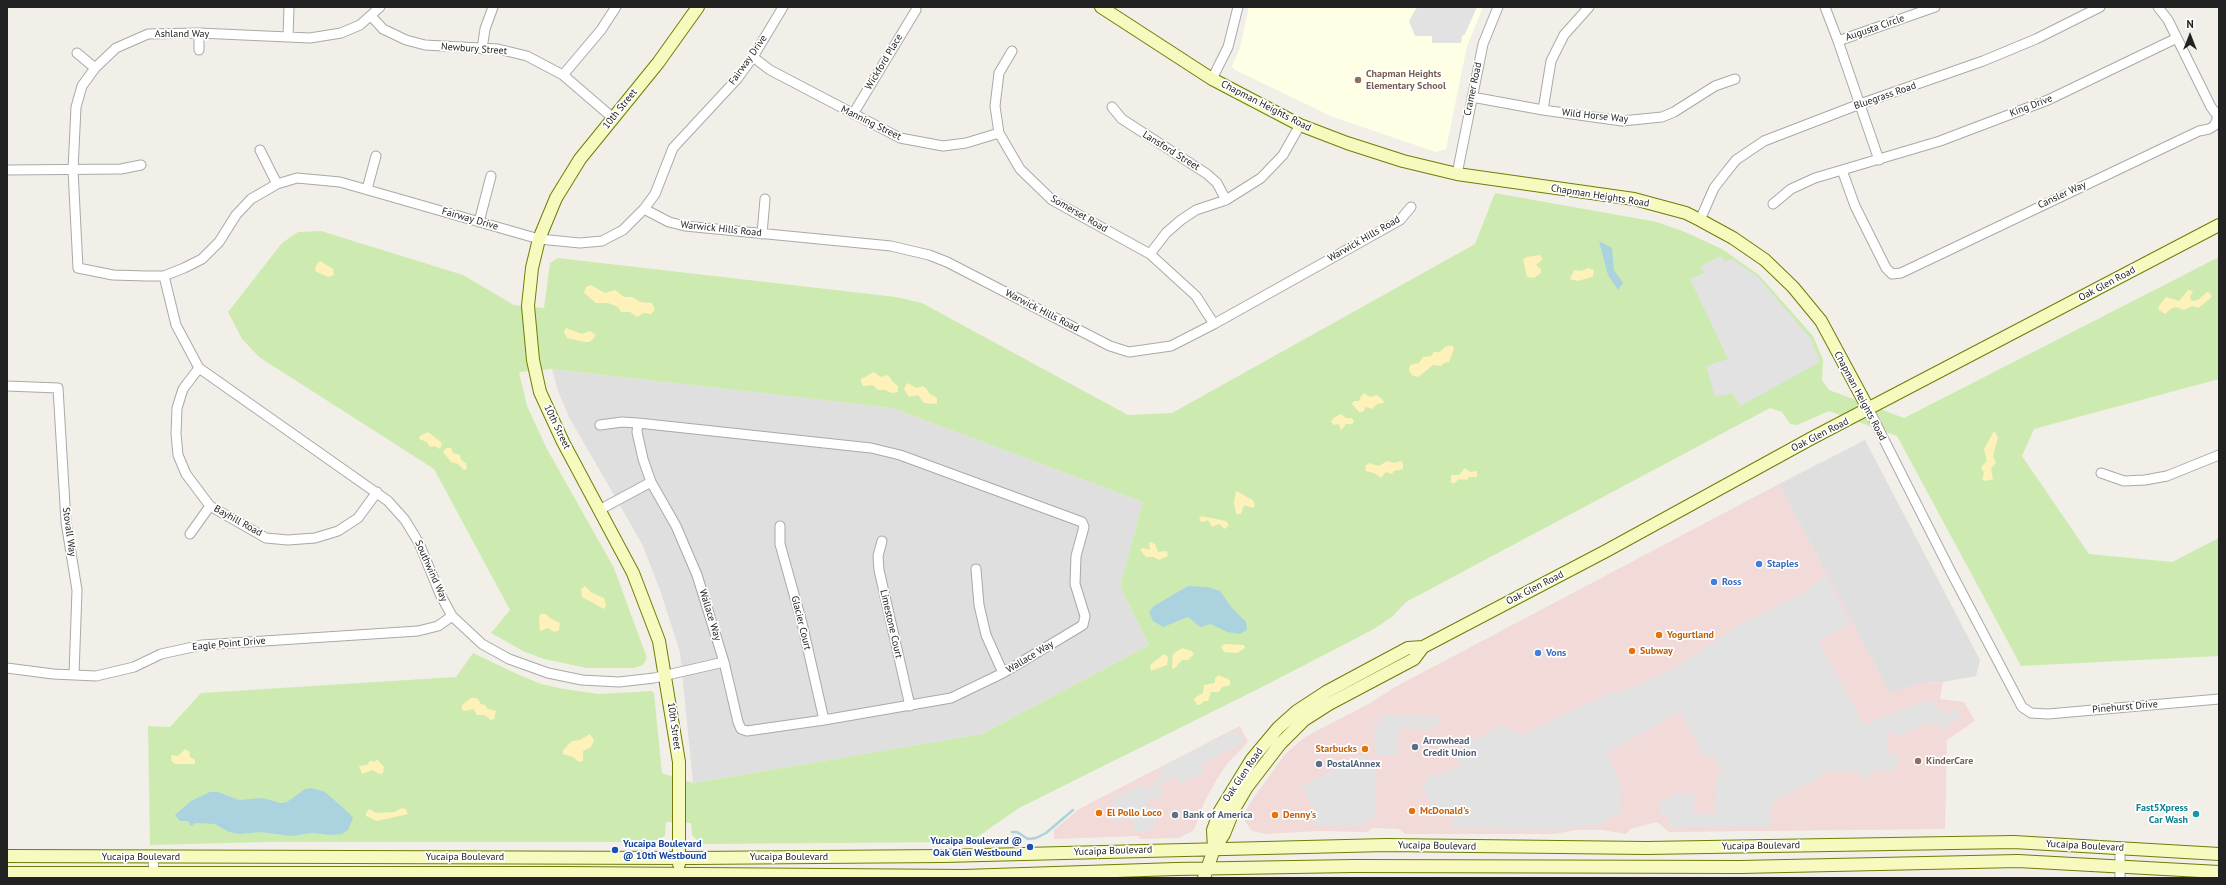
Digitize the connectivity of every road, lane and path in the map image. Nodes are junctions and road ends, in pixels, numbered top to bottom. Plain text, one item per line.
1 (289, 7) edge
2 (380, 7) edge
3 (493, 7) edge
4 (616, 7) edge
5 (698, 7) edge
6 (783, 7) edge
7 (1100, 7) edge
8 (1238, 7) edge
9 (1498, 7) edge
10 (1589, 7) edge
11 (1825, 7) edge
12 (1935, 7) edge
13 (2100, 7) edge
14 (2158, 7) edge
15 (916, 10) dead end
16 (371, 16) junction
17 (199, 33) junction
18 (288, 37) junction
19 (2177, 38) junction
20 (1838, 41) junction
21 (482, 49) junction
22 (199, 50) dead end
23 (1012, 51) dead end
24 (77, 53) dead end
25 (753, 57) junction
26 (95, 68) junction
27 (563, 75) junction
28 (1212, 79) junction
29 (1735, 80) dead end
30 (1472, 97) junction
31 (1860, 104) junction
32 (1112, 107) dead end
33 (1543, 110) junction
34 (853, 114) junction
35 (613, 118) junction
36 (1300, 125) junction
37 (999, 133) junction
38 (260, 150) dead end
39 (376, 156) dead end
40 (1879, 160) junction
41 (141, 165) dead end
42 (7, 170) edge
43 (73, 170) junction
44 (1842, 170) junction
45 (1457, 174) junction
46 (491, 176) dead end
47 (278, 184) junction
48 (367, 189) junction
49 (765, 199) dead end
50 (1226, 200) junction
51 (1773, 204) dead end
52 (1411, 207) dead end
53 (644, 209) junction
54 (1700, 220) junction
55 (479, 222) junction
56 (2219, 225) edge
57 (762, 234) junction
58 (539, 239) junction
59 (1150, 254) junction
60 (78, 268) joint
61 (164, 276) junction
62 (1214, 324) junction
63 (198, 368) junction
64 (7, 386) edge
65 (1869, 410) junction
66 (638, 423) junction
67 (600, 425) dead end
68 (2219, 455) edge
69 (2101, 473) dead end
70 (651, 482) junction
71 (377, 492) junction
72 (210, 506) junction
73 (600, 509) junction
74 (780, 526) dead end
75 (190, 534) dead end
76 (882, 541) dead end
77 (976, 569) dead end
78 (452, 616) junction
79 (724, 662) junction
80 (7, 668) edge
81 (1003, 673) junction
82 (74, 675) junction
83 (666, 676) junction
84 (2219, 699) edge
85 (910, 706) junction
86 (2031, 713) joint
87 (824, 720) junction
88 (2120, 848) junction
89 (1214, 849) junction
90 (2219, 854) edge
91 (7, 856) edge
92 (154, 857) junction
93 (679, 858) junction
94 (2120, 872) edge
95 (2219, 872) edge
96 (7, 873) edge
97 (1205, 873) edge
98 (154, 876) edge
99 (525, 876) edge
100 (679, 876) edge

1 - 18 street
2 - 16 street, Ashland Way
3 - 21 street
4 - 27 street
5 - 35 main road, 10th Street
6 - 25 street, Fairway Drive
7 - 28 main road, Chapman Heights Road
8 - 28 street
9 - 30 street, Cramer Road
10 - 33 street
11 - 20 street
12 - 20 street, Augusta Circle
13 - 31 street, Bluegrass Road
14 - 19 street, Cansler Way
15 - 34 street, Wickford Place
16 - 18 street, Ashland Way
16 - 21 street, Newbury Street
17 - 18 street, Ashland Way
17 - 22 street
17 - 26 street, Ashland Way
19 - 40 street, King Drive
19 - 44 street, Cansler Way
20 - 31 street
21 - 27 street, Newbury Street
23 - 37 street, Somerset Road
24 - 26 street
25 - 34 street, Manning Street
25 - 53 street, Fairway Drive
26 - 43 street, Ashland Way
27 - 35 street, Newbury Street
28 - 36 main road, Chapman Heights Road
29 - 33 street, Wild Horse Way
30 - 33 street, Wild Horse Way
30 - 45 street, Cramer Road
31 - 40 street
31 - 54 street, Bluegrass Road
32 - 50 street, Lansford Street
34 - 37 street, Manning Street
35 - 58 main road, 10th Street
36 - 45 main road, Chapman Heights Road
36 - 50 street
37 - 59 street, Somerset Road
38 - 47 street
39 - 48 street
40 - 44 street, King Drive
41 - 43 street
42 - 43 street
43 - 60 street, Ashland Way
44 - 51 street, King Drive
45 - 54 main road, Chapman Heights Road
46 - 55 street
47 - 48 street, Fairway Drive
47 - 61 street, Fairway Drive
48 - 55 street, Fairway Drive
49 - 57 street
50 - 59 street
52 - 62 street, Warwick Hills Road
53 - 57 street, Warwick Hills Road
53 - 58 street, Fairway Drive
54 - 65 main road, Chapman Heights Road
55 - 58 street, Fairway Drive
56 - 65 main road, Oak Glen Road
57 - 62 street, Warwick Hills Road
58 - 73 main road, 10th Street
59 - 62 street, Somerset Road
60 - 61 street, Fairway Drive
61 - 63 street, Southwind Way
63 - 71 street, Southwind Way
63 - 72 street, Bayhill Road
64 - 82 street, Stovall Way
65 - 86 street, Chapman Heights Road
65 - 89 main road, Oak Glen Road
66 - 67 street, Wallace Way
66 - 70 street, Wallace Way
66 - 81 street, Wallace Way
68 - 69 street
70 - 73 street
70 - 79 street, Wallace Way
71 - 72 street, Bayhill Road
71 - 78 street, Southwind Way
72 - 75 street
73 - 83 main road, 10th Street
74 - 87 street, Glacier Court
76 - 85 street, Limestone Court
77 - 81 street
78 - 82 street, Eagle Point Drive
78 - 83 street, Southwind Way
79 - 83 street, Southwind Way
79 - 87 street, Wallace Way
80 - 82 street, Eagle Point Drive
81 - 85 street, Wallace Way
83 - 93 main road, 10th Street
84 - 86 street, Pinehurst Drive
85 - 87 street, Wallace Way
88 - 89 main road, Yucaipa Boulevard
88 - 90 main road, Yucaipa Boulevard
88 - 94 street
89 - 93 main road, Yucaipa Boulevard
89 - 97 main road, Oak Glen Road
91 - 92 main road, Yucaipa Boulevard
92 - 93 main road, Yucaipa Boulevard
92 - 98 street
93 - 100 main road, 10th Street
94 - 95 main road, Yucaipa Boulevard
94 - 97 main road, Yucaipa Boulevard
96 - 98 main road, Yucaipa Boulevard
97 - 100 main road, Yucaipa Boulevard
98 - 99 main road, Yucaipa Boulevard
99 - 100 main road, Yucaipa Boulevard

